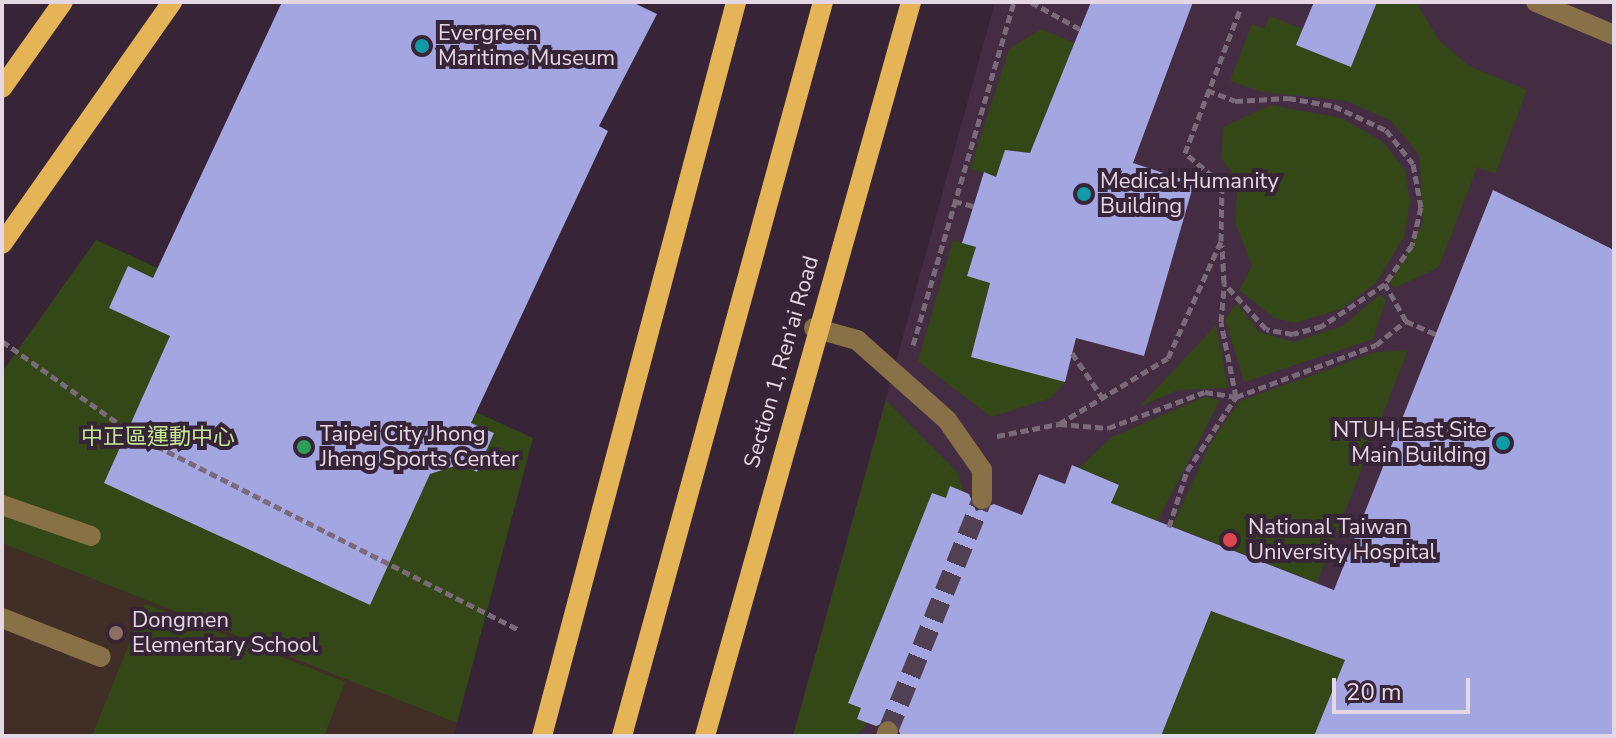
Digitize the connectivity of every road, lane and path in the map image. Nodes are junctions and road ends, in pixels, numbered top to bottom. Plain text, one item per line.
1 (63, 2) edge
2 (172, 2) edge
3 (736, 2) edge
4 (823, 2) edge
5 (911, 2) edge
6 (1014, 2) edge
7 (1031, 2) edge
8 (1536, 2) edge
9 (1240, 10) dead end
10 (1080, 29) dead end
11 (1614, 35) edge
12 (2, 88) edge
13 (1207, 90) junction
14 (954, 201) junction
15 (973, 206) dead end
16 (1221, 241) junction
17 (2, 244) edge
18 (1224, 283) junction
19 (1385, 284) junction
20 (1406, 321) junction
21 (814, 328) junction
22 (1435, 334) dead end
23 (2, 341) edge
24 (1072, 353) dead end
25 (908, 361) dead end
26 (1102, 397) junction
27 (1236, 397) junction
28 (1059, 424) junction
29 (965, 445) junction
30 (982, 499) tunnel mouth
31 (2, 505) edge
32 (1169, 527) dead end
33 (91, 536) dead end
34 (2, 618) edge
35 (519, 630) dead end
36 (101, 657) dead end
37 (542, 736) edge
38 (622, 736) edge
39 (705, 736) edge

1 - 12 main road
2 - 17 main road
3 - 37 main road
4 - 38 main road
5 - 21 main road, Section 1, Ren’ai Road
6 - 14 path
7 - 10 path
8 - 11 lane
9 - 13 path
13 - 16 path
13 - 19 path
14 - 15 path
14 - 25 path
16 - 18 path
16 - 26 path
18 - 19 path
18 - 27 path
19 - 20 path
20 - 22 path
20 - 27 path
21 - 29 lane
21 - 39 main road, Section 1, Ren’ai Road
23 - 35 path
24 - 26 path
26 - 28 path
27 - 28 path
27 - 32 path
28 - 29 path
29 - 30 lane
31 - 33 lane
34 - 36 lane

